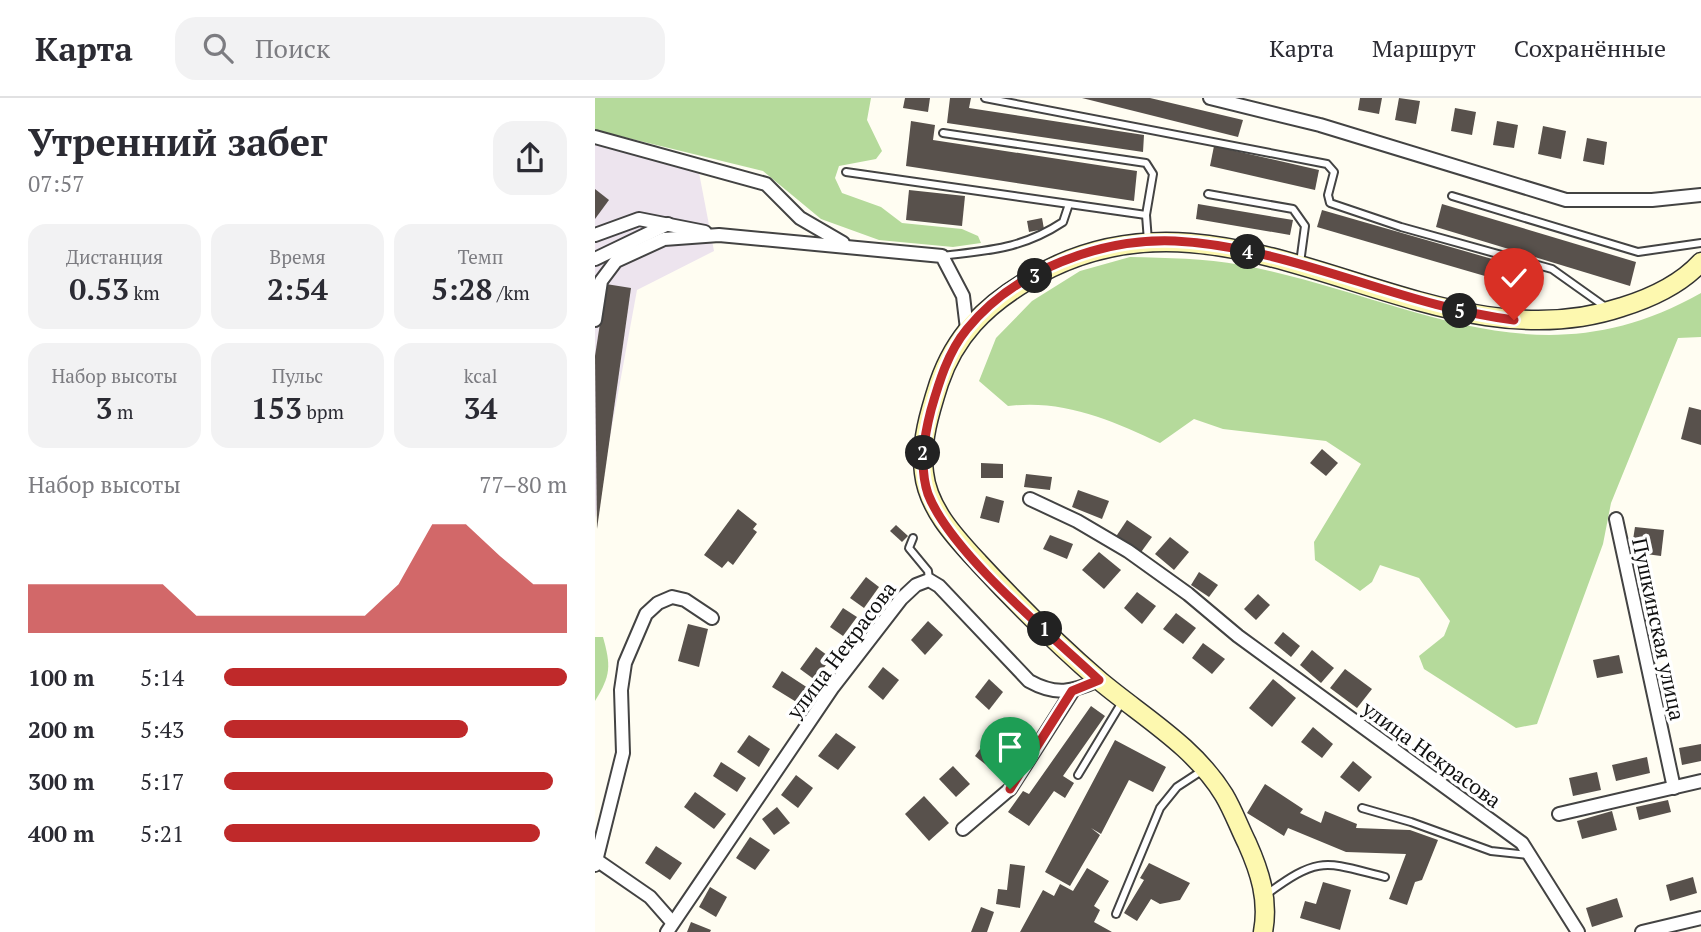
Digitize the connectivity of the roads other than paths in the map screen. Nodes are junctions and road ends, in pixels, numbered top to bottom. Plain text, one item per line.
1 (985, 98) edge
2 (1210, 98) edge
3 (943, 133) dead end
4 (595, 137) edge
5 (846, 172) dead end
6 (1207, 194) dead end
7 (1701, 195) edge
8 (1452, 196) dead end
9 (1069, 204) junction
10 (1146, 215) junction
11 (668, 224) junction
12 (595, 235) edge
13 (719, 235) junction
14 (1148, 241) junction
15 (1701, 243) edge
16 (850, 247) junction
17 (942, 256) junction
18 (595, 259) edge
19 (1701, 262) edge
20 (1300, 264) junction
21 (1612, 311) junction
22 (595, 320) edge
23 (967, 329) junction
24 (1030, 499) dead end
25 (1616, 519) dead end
26 (913, 538) dead end
27 (929, 580) junction
28 (712, 618) dead end
29 (1099, 680) junction
30 (1072, 691) junction
31 (1123, 699) junction
32 (1205, 769) junction
33 (1078, 775) dead end
34 (1701, 781) edge
35 (1674, 788) junction
36 (1362, 808) dead end
37 (1559, 814) dead end
38 (963, 829) dead end
39 (1530, 855) junction
40 (595, 862) edge
41 (1385, 877) dead end
42 (1265, 895) junction
43 (1116, 914) dead end
44 (1701, 918) edge
45 (669, 927) edge
46 (1263, 932) edge
47 (1578, 932) edge
48 (1641, 932) edge

1 - 21 lane
2 - 7 street
3 - 10 lane
4 - 16 street
5 - 9 lane
6 - 20 lane
8 - 15 lane
9 - 10 lane
9 - 17 lane
10 - 14 lane
11 - 12 street
11 - 13 street
11 - 18 street
13 - 16 street
13 - 22 street
14 - 20 main road
14 - 23 main road
16 - 17 street
17 - 23 street
19 - 21 main road
20 - 21 main road
23 - 29 main road
24 - 39 street, улица Некрасова
25 - 35 street, Пушкинская улица
26 - 27 lane
27 - 30 street, улица Некрасова
27 - 45 street, улица Некрасова
28 - 40 street
29 - 30 street
29 - 31 main road
30 - 38 street
31 - 32 main road
31 - 33 lane
32 - 42 main road
32 - 43 lane
34 - 35 street
35 - 37 street
36 - 39 lane
39 - 47 street
40 - 45 street
41 - 42 lane
42 - 46 main road
44 - 48 street

